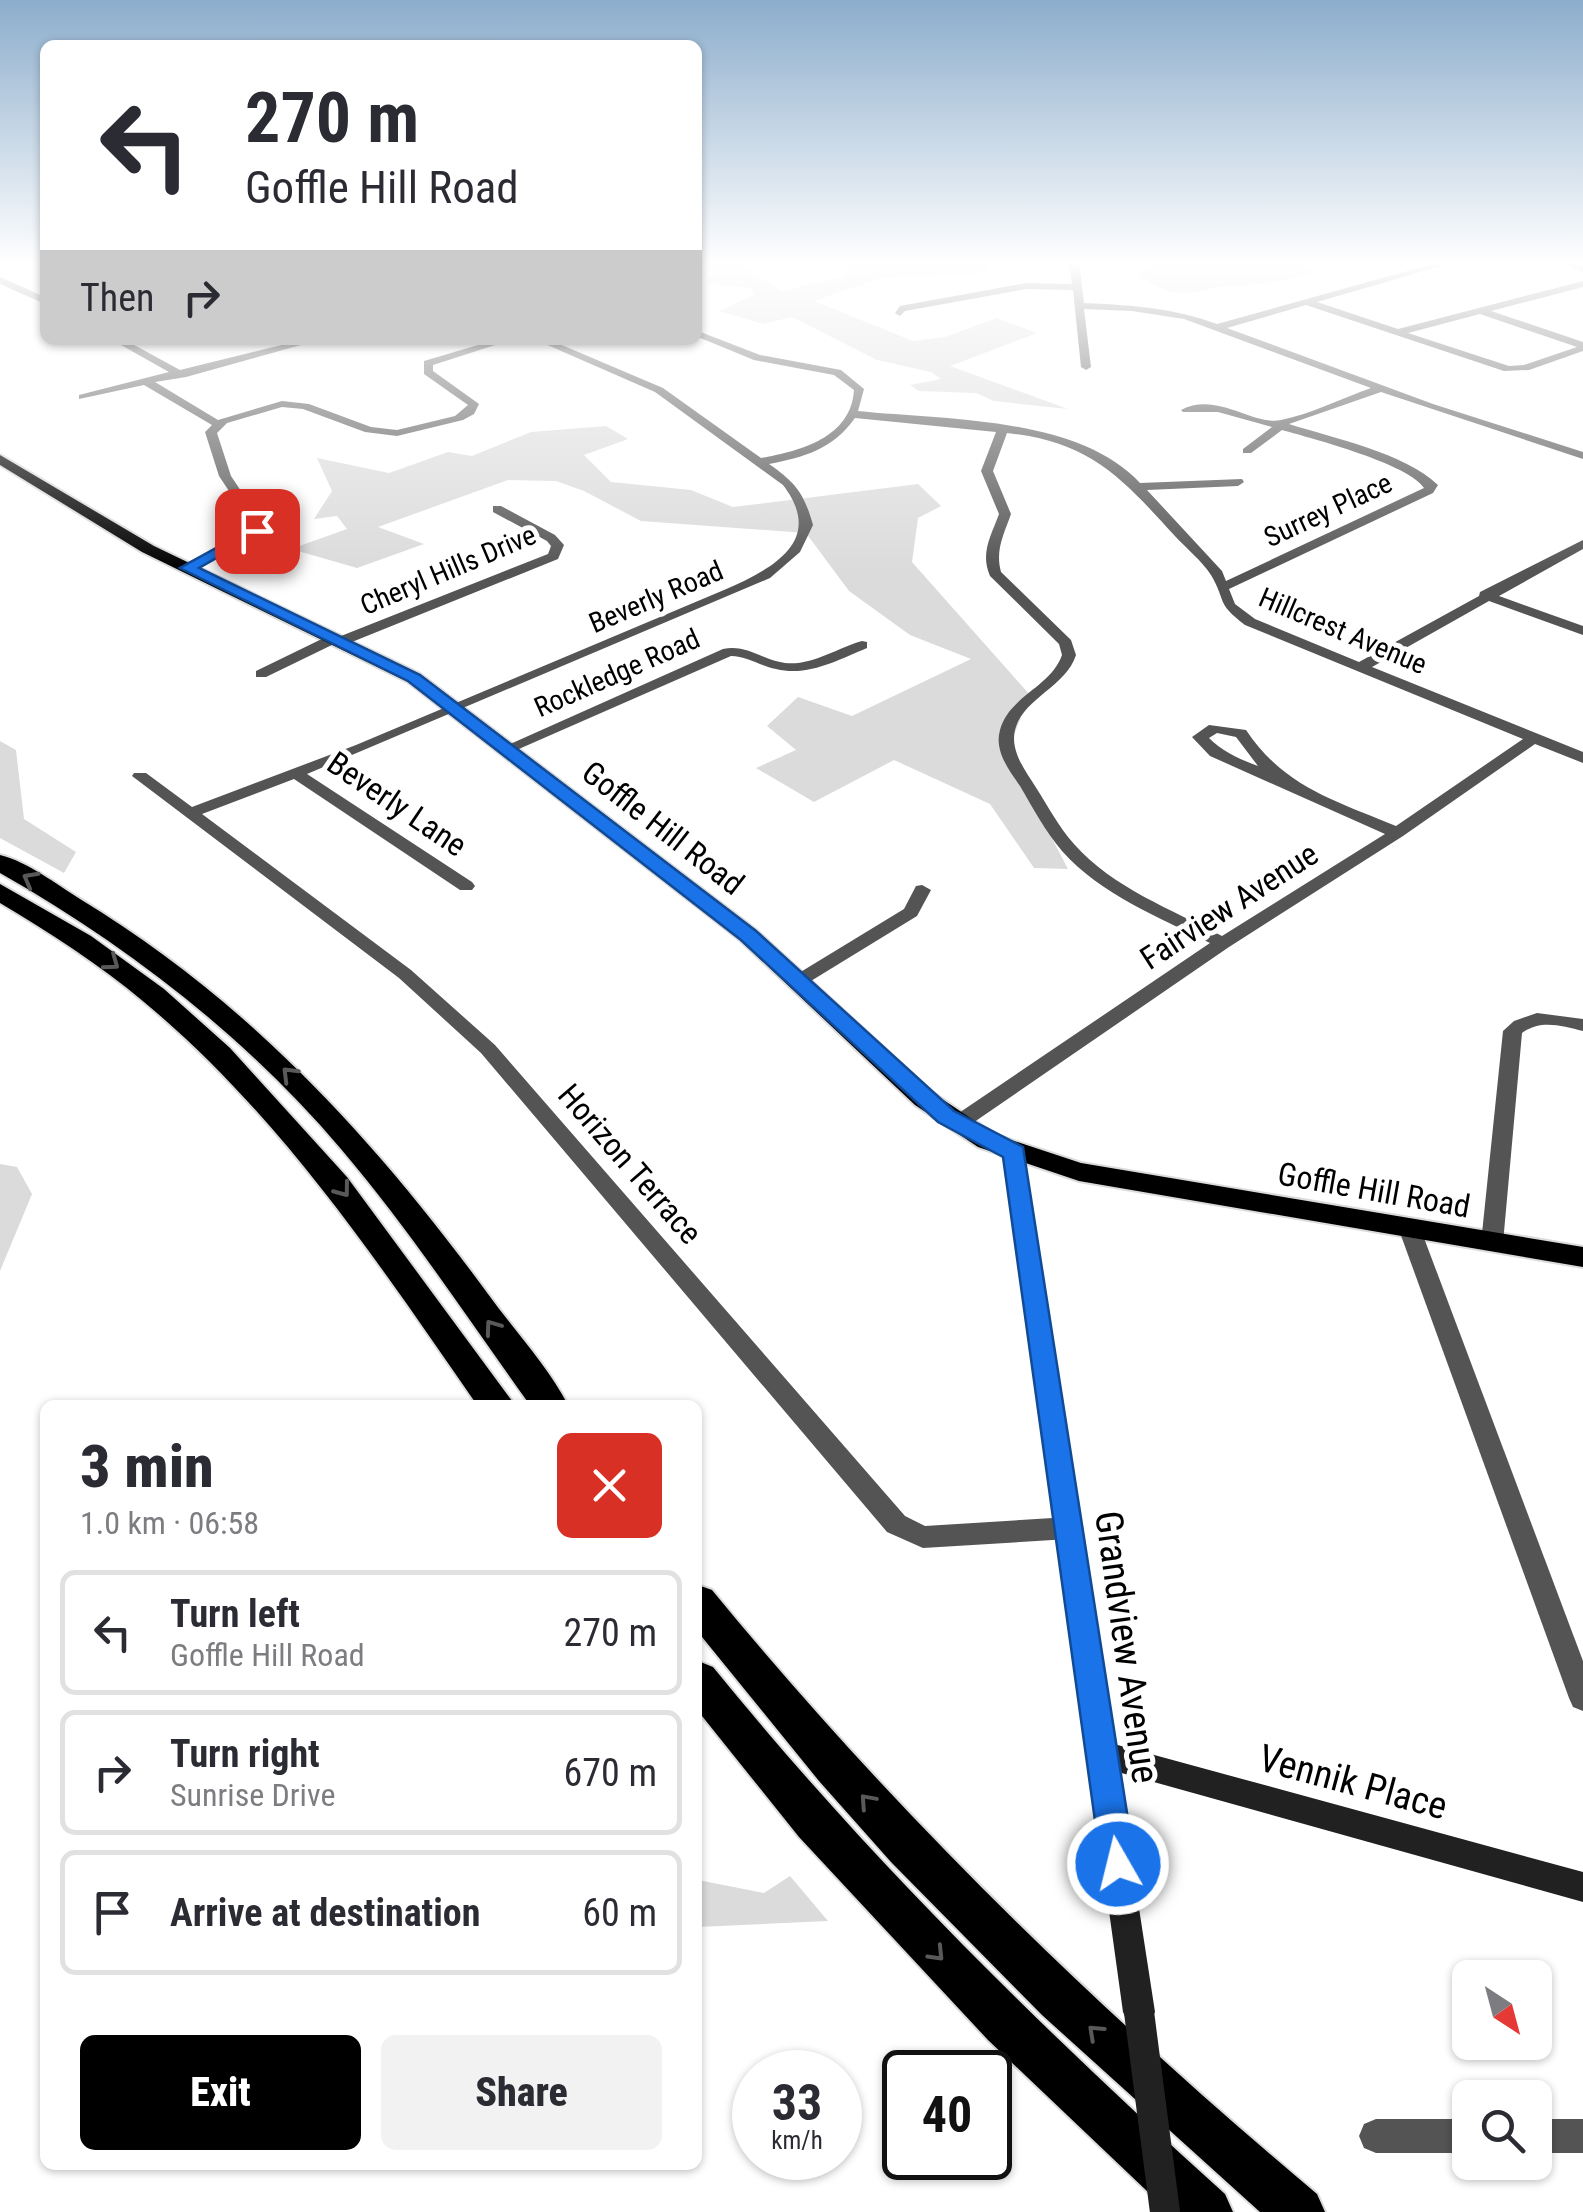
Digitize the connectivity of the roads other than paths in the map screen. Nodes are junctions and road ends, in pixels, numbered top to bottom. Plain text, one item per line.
1 (163, 364) edge
2 (220, 364) edge
3 (428, 364) edge
4 (598, 364) edge
5 (802, 364) edge
6 (1316, 364) edge
7 (1493, 364) edge
8 (1535, 364) edge
9 (182, 374) junction
10 (148, 384) junction
11 (1382, 388) junction
12 (83, 398) dead end
13 (1187, 410) dead end
14 (851, 414) junction
15 (217, 424) junction
16 (1279, 427) junction
17 (1003, 428) junction
18 (1583, 444) edge
19 (1567, 451) junction
20 (1247, 452) dead end
21 (1583, 456) edge
22 (0, 459) edge
23 (760, 462) junction
24 (1238, 482) dead end
25 (1137, 487) junction
26 (496, 509) dead end
27 (1583, 544) edge
28 (187, 568) junction
29 (1223, 587) junction
30 (1486, 595) junction
31 (1583, 631) edge
32 (338, 640) junction
33 (862, 645) dead end
34 (1362, 666) junction
35 (261, 674) dead end
36 (455, 709) junction
37 (1534, 738) junction
38 (506, 748) junction
39 (1583, 758) edge
40 (295, 773) junction
41 (140, 776) dead end
42 (1282, 780) junction
43 (191, 813) junction
44 (1397, 833) junction
45 (0, 863) edge
46 (466, 886) dead end
47 (922, 890) dead end
48 (0, 892) edge
49 (1223, 943) junction
50 (800, 980) junction
51 (1583, 1026) edge
52 (956, 1124) junction
53 (1014, 1153) junction
54 (1410, 1230) junction
55 (1492, 1242) junction
56 (1583, 1257) edge
57 (493, 1400) edge
58 (546, 1400) edge
59 (1069, 1528) junction
60 (702, 1607) edge
61 (702, 1685) edge
62 (1583, 1698) edge
63 (1102, 1754) junction
64 (1583, 1887) edge
65 (1162, 2094) junction
66 (1121, 2134) junction
67 (1376, 2136) dead end
68 (1452, 2136) edge
69 (1552, 2136) edge
70 (1583, 2136) edge
71 (1165, 2212) edge
72 (1191, 2212) edge
73 (1206, 2212) edge
74 (1300, 2212) edge
75 (1327, 2212) edge

1 - 9 street
2 - 9 street
3 - 15 street
4 - 23 street, Beverly Road
5 - 14 street
6 - 11 street
7 - 8 street
9 - 10 street
10 - 12 street
10 - 15 street
11 - 16 street
11 - 19 street
13 - 16 street, Surrey Place
14 - 17 street, Hillcrest Avenue
14 - 23 street
15 - 28 street
16 - 20 street
16 - 29 street, Surrey Place
17 - 25 street, Hillcrest Avenue
17 - 49 street
18 - 19 street
19 - 21 street
22 - 28 main road, Goffle Hill Road
23 - 36 street, Beverly Road
24 - 25 street
25 - 29 street, Hillcrest Avenue
26 - 32 street, Cheryl Hills Drive
27 - 30 street
28 - 32 main road, Goffle Hill Road
29 - 34 street, Hillcrest Avenue
30 - 31 street
30 - 34 street
32 - 35 street
32 - 36 main road, Goffle Hill Road
33 - 38 street, Rockledge Road
34 - 37 street, Hillcrest Avenue
36 - 38 main road, Goffle Hill Road
36 - 40 street, Beverly Road
37 - 39 street, Hillcrest Avenue
37 - 44 street, Fairview Avenue
38 - 50 main road, Goffle Hill Road
40 - 43 street, Beverly Road
40 - 46 street, Beverly Lane
41 - 43 street, Horizon Terrace
42 - 42 street
42 - 44 street
43 - 59 street, Horizon Terrace
44 - 49 street, Fairview Avenue
58 -> 45 highway
47 - 50 street
48 -> 57 highway
49 - 52 street, Fairview Avenue
50 - 52 main road, Goffle Hill Road
51 - 55 street
52 - 53 main road, Goffle Hill Road
53 - 54 main road, Goffle Hill Road
53 - 59 street, Grandview Avenue
54 - 55 main road, Goffle Hill Road
54 - 62 street
55 - 56 main road, Goffle Hill Road
59 - 63 street, Grandview Avenue
65 -> 60 highway
61 -> 66 highway
63 - 64 street, Vennik Place
63 - 71 street, Grandview Avenue, bridge
65 - 74 highway
65 - 75 street
66 - 72 highway
66 - 73 highway
67 - 68 street
69 - 70 street

